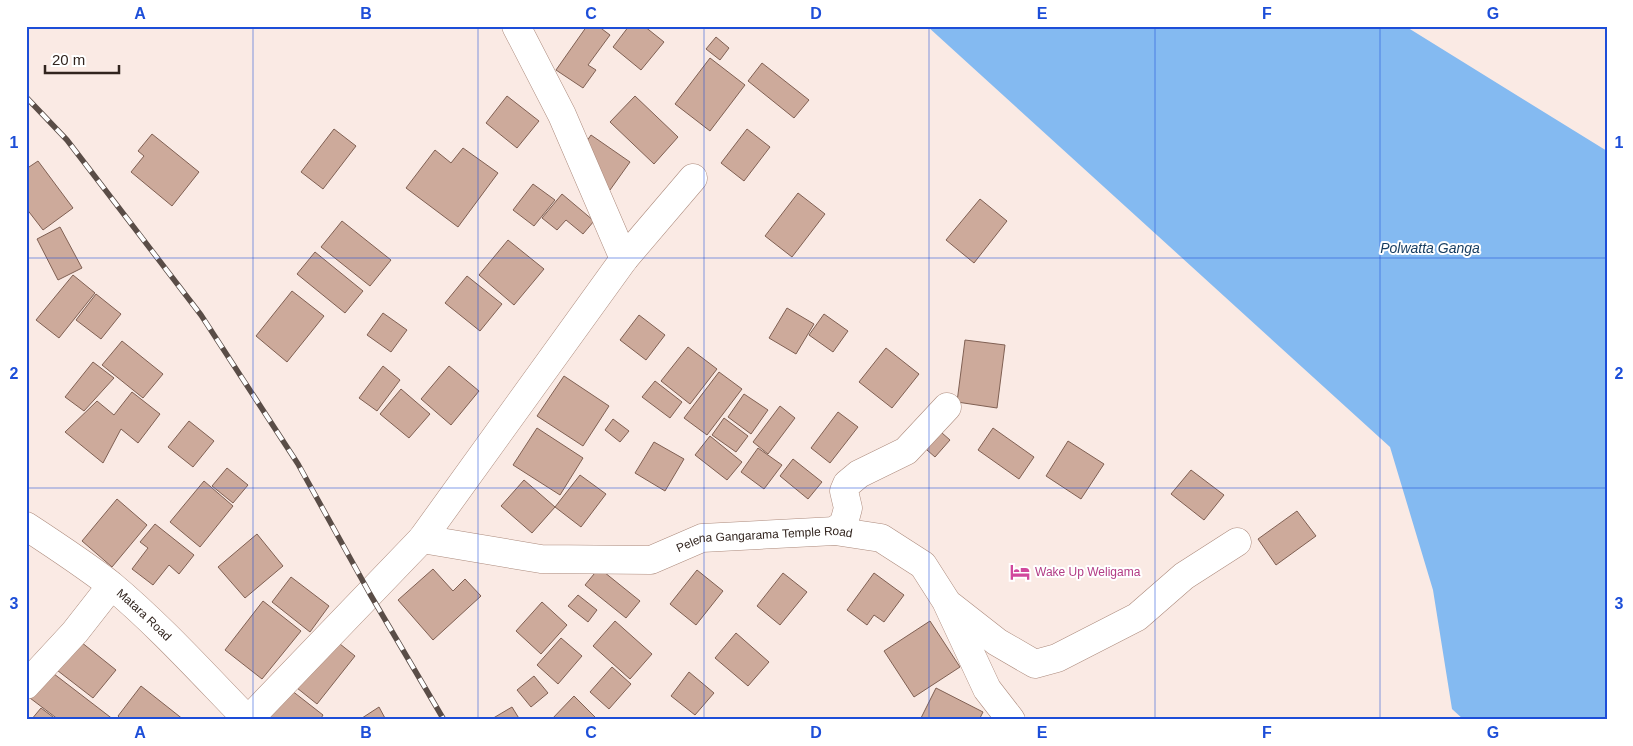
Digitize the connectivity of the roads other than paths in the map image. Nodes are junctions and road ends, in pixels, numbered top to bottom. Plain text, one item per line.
1 (516, 26) edge
2 (693, 178) dead end
3 (624, 259) junction
4 (947, 407) dead end
5 (26, 526) edge
6 (835, 531) junction
7 (422, 539) junction
8 (1236, 542) dead end
9 (111, 586) junction
10 (946, 602) junction
11 (26, 685) edge
12 (248, 720) edge
13 (1011, 720) edge

1 - 3 main road
2 - 3 main road
3 - 7 main road
4 - 6 main road
5 - 9 main road, Matara Road
6 - 7 main road, Pelena Gangarama Temple Road
6 - 10 main road, Pelena Gangarama Temple Road
7 - 12 main road
8 - 10 main road
9 - 11 main road
9 - 12 main road, Matara Road
10 - 13 main road, Pelena Gangarama Temple Road

